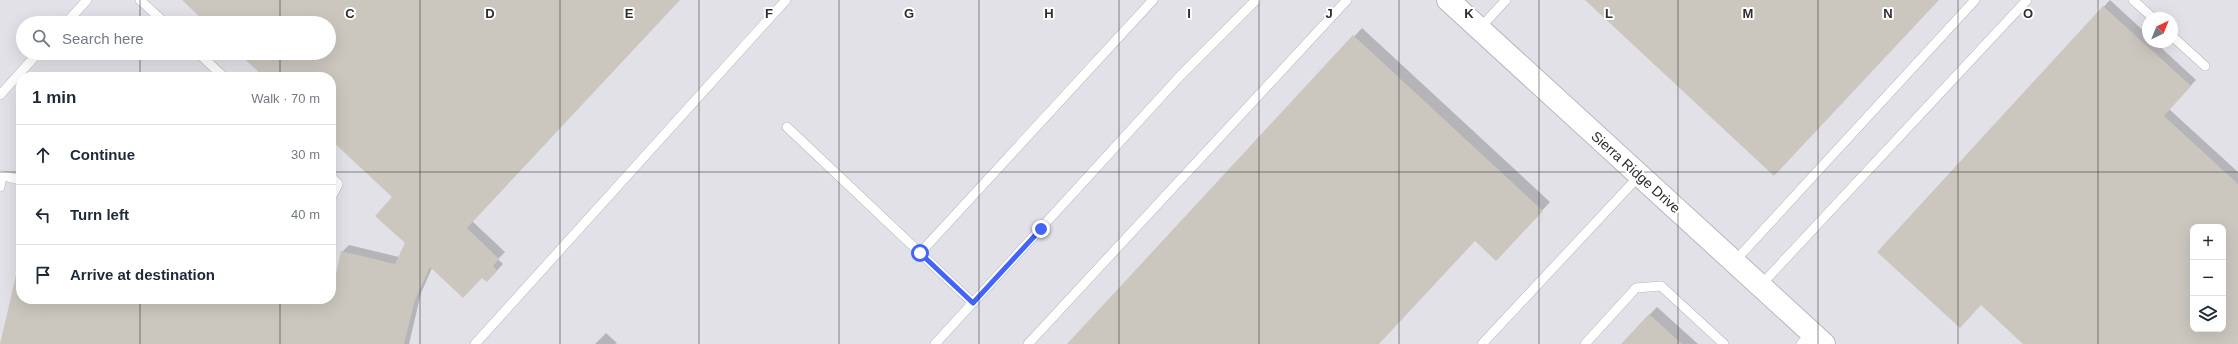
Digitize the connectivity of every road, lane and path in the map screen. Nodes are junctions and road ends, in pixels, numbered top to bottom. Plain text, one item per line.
1 (87, 0) edge
2 (140, 0) edge
3 (786, 0) edge
4 (1153, 0) edge
5 (1256, 0) edge
6 (1347, 0) edge
7 (1448, 0) edge
8 (1506, 0) edge
9 (1975, 0) edge
10 (2028, 0) edge
11 (2133, 0) edge
12 (2146, 12) edge
13 (72, 16) edge
14 (157, 16) edge
15 (1479, 29) junction
16 (2178, 41) edge
17 (32, 60) edge
18 (206, 60) edge
19 (2205, 66) dead end
20 (21, 72) edge
21 (219, 72) edge
22 (16, 77) edge
23 (0, 95) edge
24 (787, 127) dead end
25 (1, 176) edge
26 (1639, 176) junction
27 (16, 179) edge
28 (0, 187) edge
29 (920, 253) junction
30 (1734, 262) junction
31 (1760, 286) junction
32 (973, 303) junction
33 (1812, 340) edge
34 (475, 344) edge
35 (935, 344) edge
36 (1028, 344) edge
37 (1482, 344) edge
38 (1585, 344) edge
39 (1724, 344) edge

1 - 13 lane
2 - 14 lane
3 - 34 lane
4 - 29 lane
5 - 32 lane
6 - 36 lane
7 - 15 street, Sierra Ridge Drive
8 - 15 lane
9 - 30 lane
10 - 31 lane
11 - 12 lane
15 - 26 street, Sierra Ridge Drive
16 - 19 lane
17 - 20 lane
18 - 21 lane
22 - 23 lane
24 - 29 lane
25 - 27 lane
25 - 28 lane
26 - 30 street, Sierra Ridge Drive
26 - 37 lane
29 - 32 lane
30 - 31 street, Sierra Ridge Drive
31 - 33 street, Sierra Ridge Drive
32 - 35 lane
38 - 39 lane

